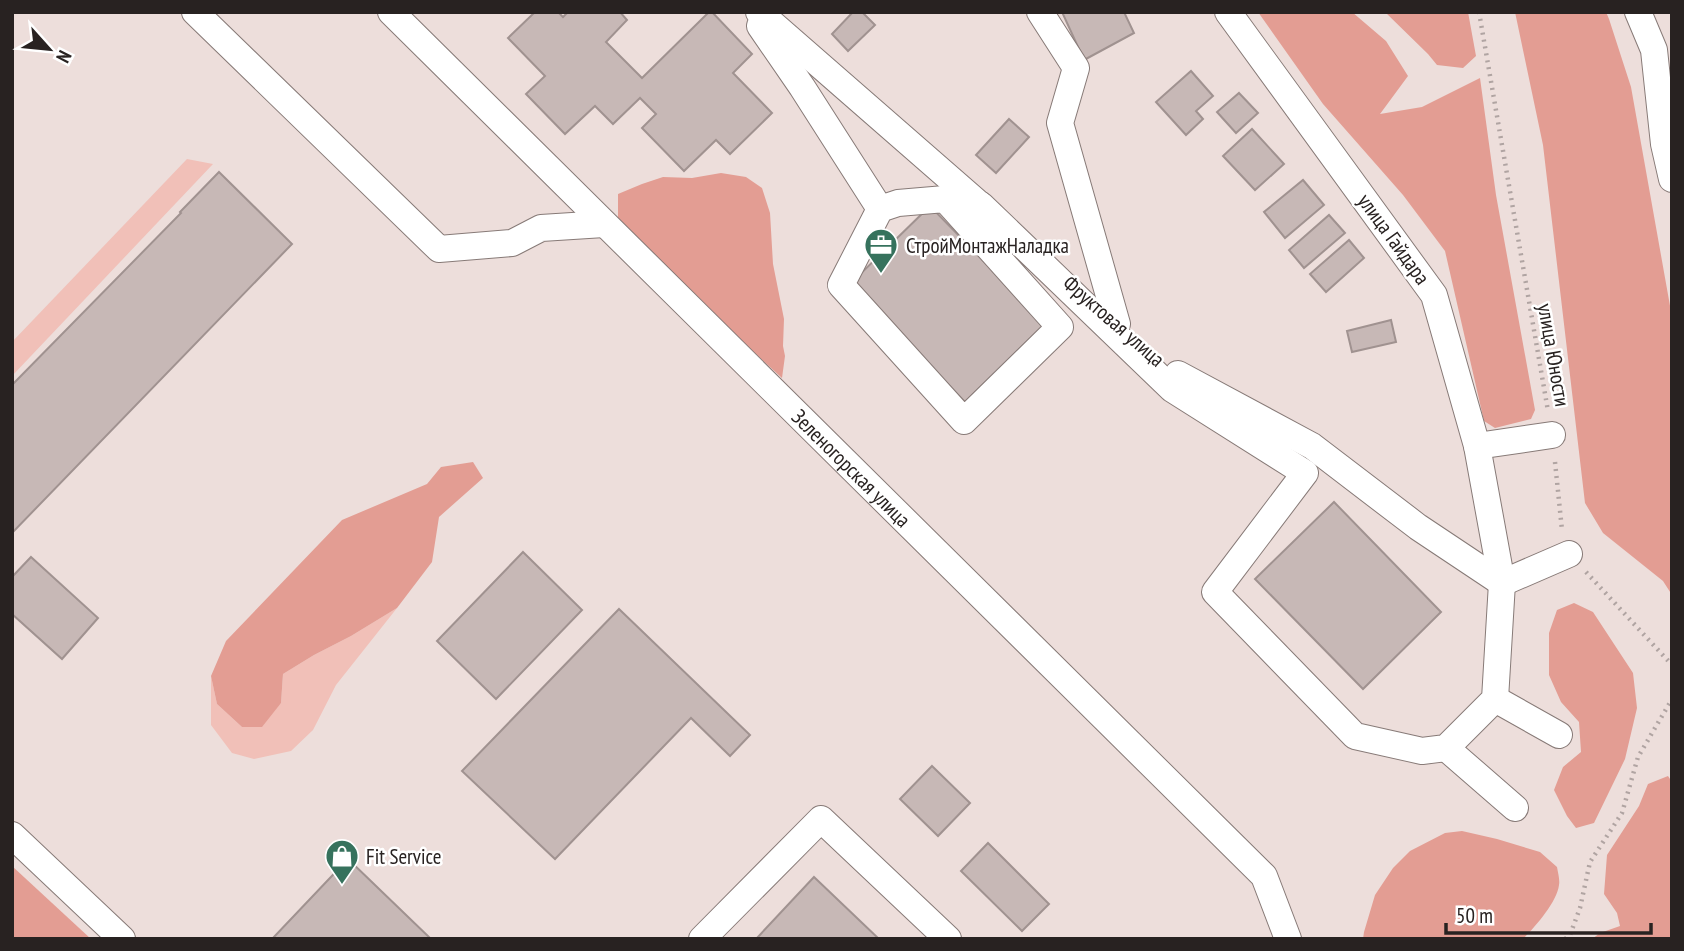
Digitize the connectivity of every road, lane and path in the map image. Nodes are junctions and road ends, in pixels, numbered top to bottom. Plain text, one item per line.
1 (195, 12) edge
2 (391, 12) edge
3 (750, 12) edge
4 (759, 12) edge
5 (1040, 12) edge
6 (1228, 12) edge
7 (1479, 12) edge
8 (1638, 12) edge
9 (1672, 179) edge
10 (945, 199) junction
11 (981, 205) junction
12 (880, 209) junction
13 (604, 224) junction
14 (1117, 324) junction
15 (1552, 435) junction
16 (1477, 446) junction
17 (1569, 554) junction
18 (1502, 583) junction
19 (1672, 665) edge
20 (1495, 699) junction
21 (1672, 699) edge
22 (1559, 735) dead end
23 (1446, 748) junction
24 (1515, 808) dead end
25 (12, 835) edge
26 (122, 939) edge
27 (702, 939) edge
28 (948, 939) edge
29 (1288, 939) edge
30 (1565, 939) edge

1 - 13 street
2 - 13 street, Зеленогорская улица
3 - 12 street
4 - 11 street, Фруктовая улица
5 - 14 street
6 - 16 street, улица Гайдара
7 - 15 path, улица Юности
8 - 9 street
10 - 11 street
10 - 12 street
10 - 12 street
11 - 14 street, Фруктовая улица
11 - 23 street
13 - 29 street, Зеленогорская улица
14 - 18 street, Фруктовая улица
15 - 16 street
15 - 17 path, улица Юности
16 - 18 street, улица Гайдара
17 - 18 street
17 - 19 path, улица Юности
18 - 20 street, улица Гайдара
20 - 22 street
20 - 23 street
21 - 30 path
23 - 24 street
25 - 26 street
27 - 28 street

